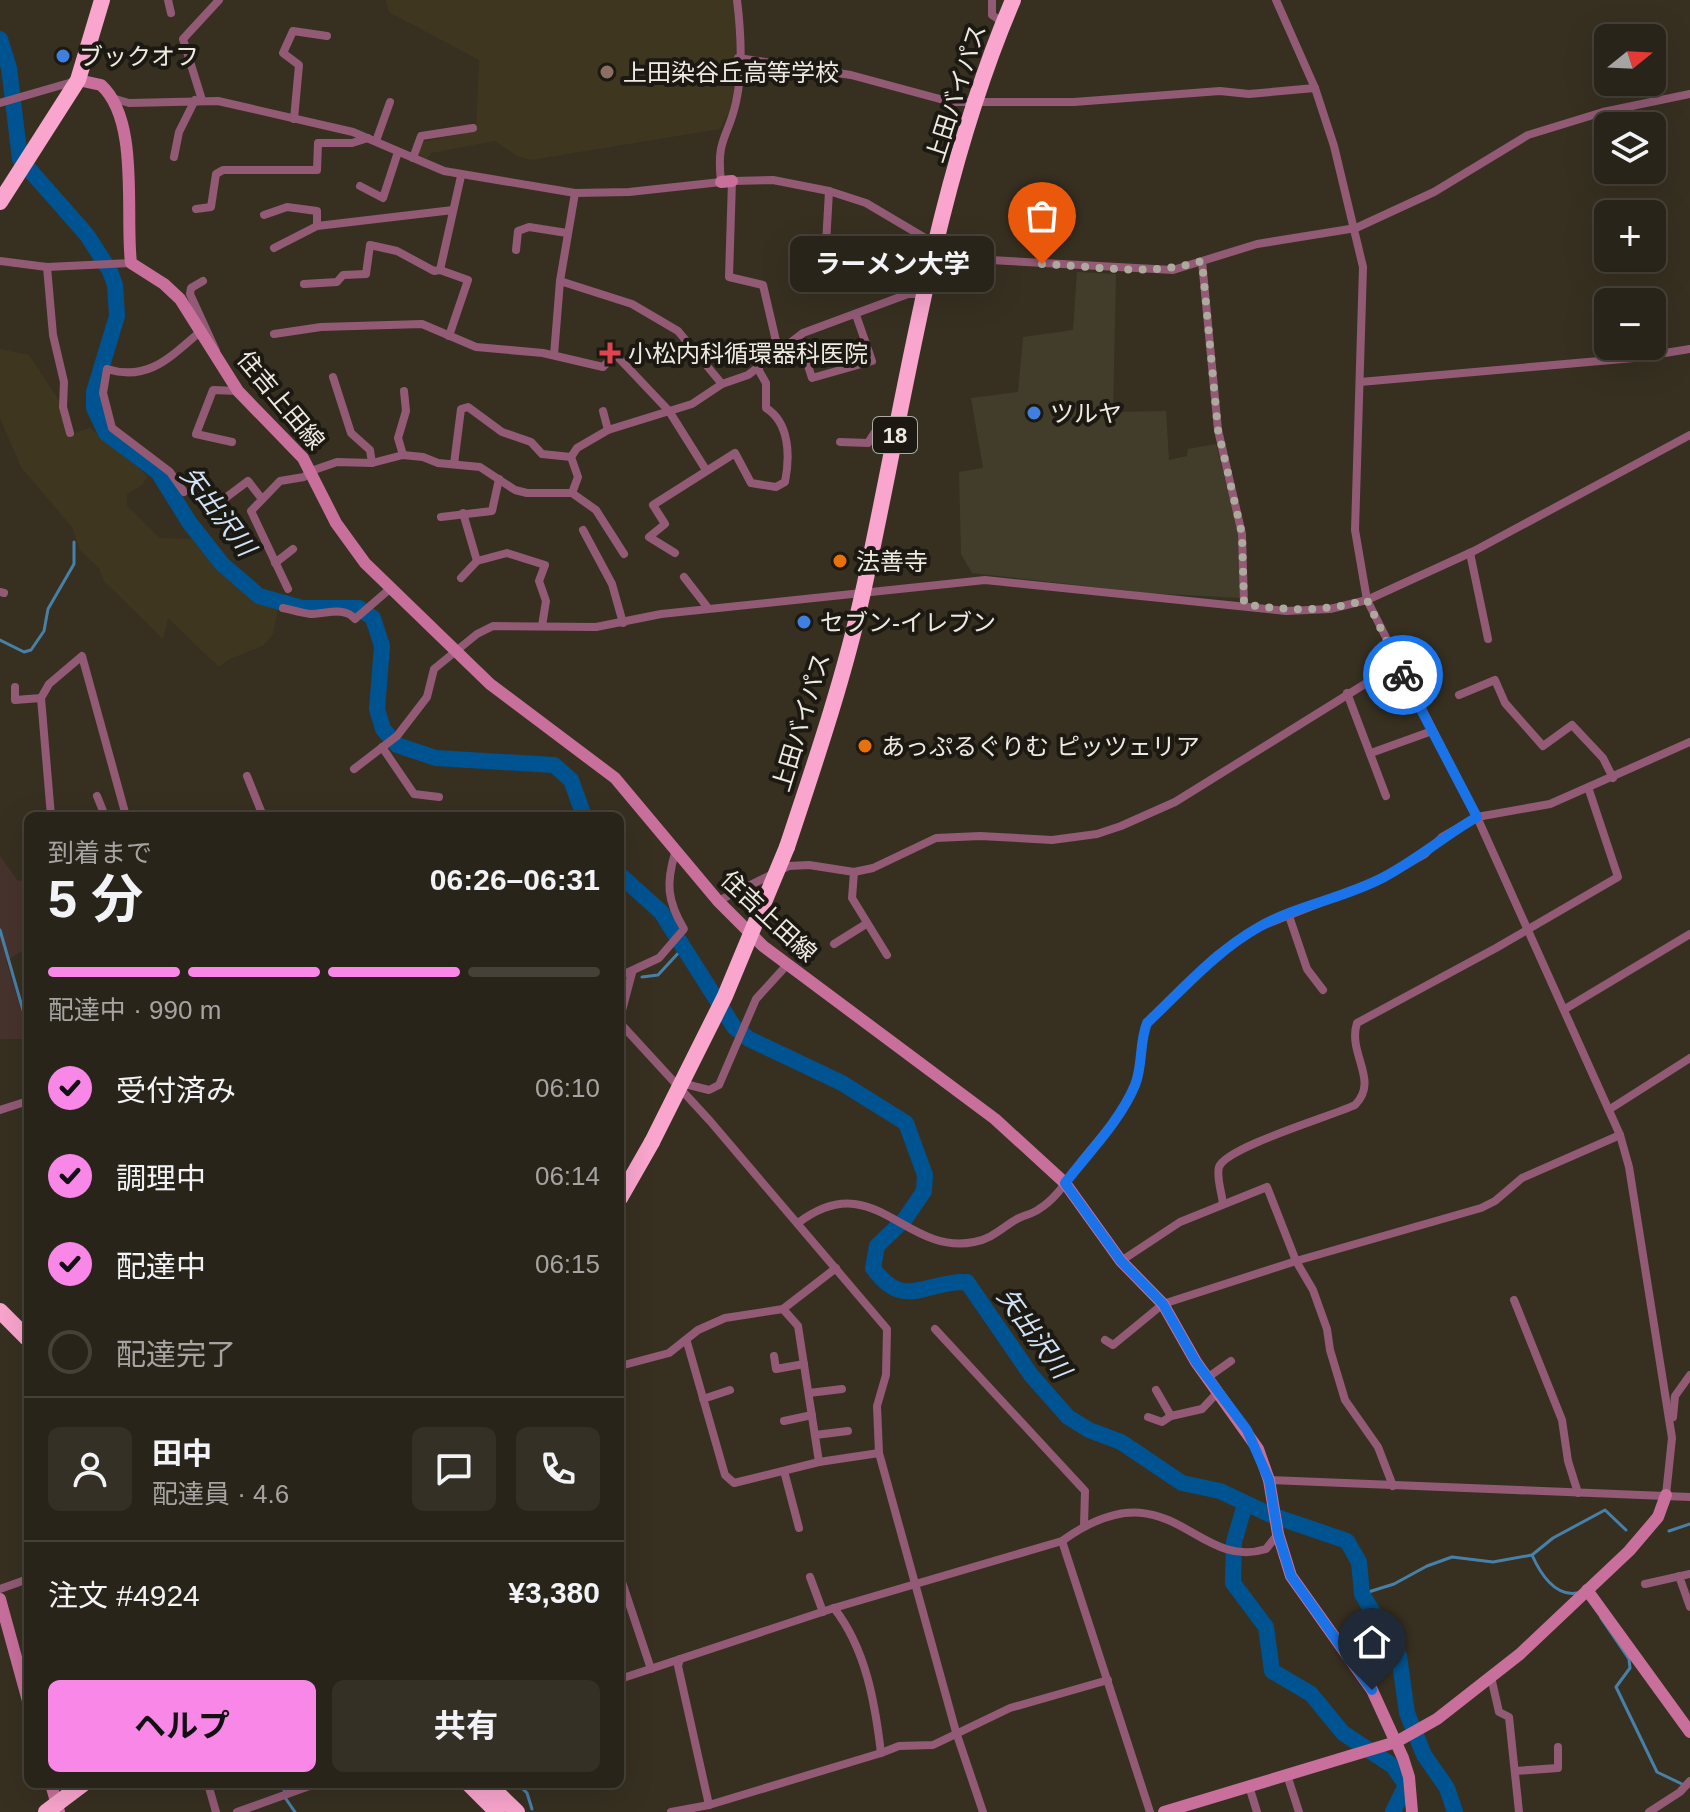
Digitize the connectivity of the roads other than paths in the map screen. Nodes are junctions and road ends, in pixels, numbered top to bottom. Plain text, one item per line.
1 (102, 0) edge
2 (168, 0) edge
3 (219, 0) edge
4 (737, 0) edge
5 (992, 0) edge
6 (1013, 0) edge
7 (1276, 0) edge
8 (171, 13) dead end
9 (1004, 23) junction
10 (327, 36) dead end
11 (738, 58) junction
12 (78, 80) junction
13 (1315, 88) junction
14 (1690, 94) edge
15 (112, 98) junction
16 (199, 100) junction
17 (977, 100) junction
18 (2, 102) edge
19 (390, 102) dead end
20 (294, 119) junction
21 (473, 128) dead end
22 (373, 139) junction
23 (398, 152) junction
24 (174, 157) dead end
25 (413, 158) junction
26 (461, 176) junction
27 (726, 182) junction
28 (360, 186) dead end
29 (829, 191) junction
30 (575, 193) junction
31 (0, 202) edge
32 (196, 209) dead end
33 (453, 210) junction
34 (264, 215) dead end
35 (317, 226) junction
36 (1356, 228) junction
37 (567, 233) junction
38 (826, 244) dead end
39 (937, 245) junction
40 (274, 248) dead end
41 (516, 250) dead end
42 (0, 261) edge
43 (1202, 261) junction
44 (131, 263) junction
45 (47, 267) junction
46 (440, 270) junction
47 (203, 281) dead end
48 (560, 281) junction
49 (304, 284) dead end
50 (925, 294) junction
51 (194, 303) junction
52 (856, 315) junction
53 (198, 327) junction
54 (274, 334) dead end
55 (449, 336) junction
56 (799, 338) junction
57 (1690, 349) edge
58 (214, 353) junction
59 (779, 354) junction
60 (554, 355) junction
61 (758, 369) junction
62 (333, 377) dead end
63 (1360, 382) junction
64 (722, 384) junction
65 (238, 391) junction
66 (404, 391) dead end
67 (603, 411) dead end
68 (669, 411) junction
69 (897, 428) junction
70 (608, 430) junction
71 (70, 433) dead end
72 (1690, 435) edge
73 (232, 442) dead end
74 (840, 442) dead end
75 (403, 455) junction
76 (571, 457) junction
77 (372, 463) junction
78 (454, 464) junction
79 (706, 470) junction
80 (311, 471) junction
81 (198, 474) dead end
82 (499, 479) junction
83 (184, 492) dead end
84 (572, 493) junction
85 (262, 499) junction
86 (463, 513) junction
87 (441, 517) dead end
88 (583, 530) dead end
89 (293, 549) dead end
90 (675, 553) dead end
91 (1470, 553) junction
92 (624, 554) dead end
93 (477, 561) junction
94 (275, 563) junction
95 (684, 577) dead end
96 (461, 578) dead end
97 (393, 587) junction
98 (288, 589) dead end
99 (863, 594) junction
100 (1367, 600) junction
101 (1244, 604) junction
102 (283, 608) dead end
103 (708, 608) junction
104 (623, 623) junction
105 (542, 626) junction
106 (1488, 639) dead end
107 (455, 651) junction
108 (1397, 664) junction
109 (15, 687) dead end
110 (1347, 693) junction
111 (1459, 695) dead end
112 (41, 698) junction
113 (1432, 731) junction
114 (1690, 742) edge
115 (383, 746) junction
116 (1371, 753) junction
117 (354, 769) dead end
118 (247, 776) dead end
119 (1613, 778) junction
120 (1589, 790) junction
121 (97, 796) dead end
122 (1386, 796) dead end
123 (439, 797) dead end
124 (51, 812) edge
125 (103, 812) edge
126 (125, 812) edge
127 (261, 812) edge
128 (1477, 817) junction
129 (675, 853) junction
130 (854, 872) junction
131 (718, 901) junction
132 (1288, 913) junction
133 (866, 924) junction
134 (1528, 927) junction
135 (1690, 934) edge
136 (834, 944) dead end
137 (887, 955) dead end
138 (786, 966) junction
139 (632, 973) junction
140 (624, 975) edge
141 (1323, 990) dead end
142 (624, 1004) edge
143 (1565, 1009) junction
144 (624, 1025) edge
145 (1690, 1058) edge
146 (669, 1079) junction
147 (24, 1102) edge
148 (1610, 1109) junction
149 (0, 1110) edge
150 (1620, 1135) junction
151 (1065, 1183) junction
152 (624, 1191) edge
153 (1223, 1204) junction
154 (798, 1223) junction
155 (1121, 1261) junction
156 (1296, 1261) junction
157 (836, 1268) junction
158 (1514, 1300) dead end
159 (1163, 1304) junction
160 (783, 1309) junction
161 (0, 1311) edge
162 (935, 1329) dead end
163 (24, 1335) edge
164 (1105, 1340) dead end
165 (687, 1342) junction
166 (774, 1356) dead end
167 (1231, 1361) dead end
168 (804, 1364) junction
169 (624, 1365) edge
170 (1690, 1375) edge
171 (1207, 1378) junction
172 (842, 1389) dead end
173 (730, 1390) dead end
174 (1156, 1390) dead end
175 (1218, 1392) junction
176 (809, 1393) junction
177 (703, 1399) junction
178 (812, 1415) junction
179 (1171, 1416) junction
180 (1148, 1417) dead end
181 (784, 1421) dead end
182 (1669, 1422) junction
183 (848, 1431) dead end
184 (815, 1435) junction
185 (879, 1453) junction
186 (819, 1462) junction
187 (784, 1471) junction
188 (1269, 1480) junction
189 (1393, 1486) junction
190 (1578, 1493) junction
191 (1666, 1495) junction
192 (1690, 1497) edge
193 (1084, 1525) junction
194 (799, 1528) dead end
195 (1277, 1529) junction
196 (1062, 1541) junction
197 (1690, 1574) edge
198 (1679, 1576) junction
199 (810, 1577) dead end
200 (24, 1580) edge
201 (1645, 1584) dead end
202 (915, 1586) junction
203 (624, 1588) edge
204 (0, 1589) edge
205 (1587, 1590) junction
206 (0, 1599) edge
207 (1690, 1607) edge
208 (834, 1608) junction
209 (823, 1612) junction
210 (680, 1659) junction
211 (651, 1669) junction
212 (1491, 1677) junction
213 (624, 1678) edge
214 (1108, 1680) junction
215 (24, 1686) edge
216 (956, 1732) junction
217 (1690, 1732) edge
218 (1396, 1742) junction
219 (1558, 1747) dead end
220 (881, 1753) junction
221 (1515, 1771) junction
222 (1287, 1775) junction
223 (1690, 1781) edge
224 (1249, 1786) junction
225 (51, 1788) edge
226 (78, 1788) edge
227 (209, 1788) edge
228 (304, 1788) edge
229 (473, 1788) edge
230 (492, 1788) edge
231 (709, 1805) junction
232 (53, 1809) edge
233 (216, 1812) edge
234 (237, 1812) edge
235 (497, 1812) edge
236 (517, 1812) edge
237 (671, 1812) edge
238 (983, 1812) edge
239 (1150, 1812) edge
240 (1164, 1812) edge
241 (1257, 1812) edge
242 (1299, 1812) edge
243 (1412, 1812) edge
244 (1519, 1812) edge
245 (1649, 1812) edge

1 - 12 highway
2 - 8 street
3 - 16 street
4 - 11 street
5 - 9 street
6 - 9 highway, 上田バイパス / 18
7 - 13 street
9 - 17 highway, 上田バイパス / 18
10 - 20 street
11 - 17 street
11 - 27 street
12 - 15 main road
12 - 18 street
12 - 31 highway
13 - 17 street
13 - 36 street
14 - 36 street
15 - 16 street
15 - 44 main road
16 - 20 street
16 - 24 street
17 - 39 highway, 上田バイパス / 18
19 - 22 street
20 - 22 street
21 - 25 street
22 - 23 street
22 - 32 street
23 - 25 street
23 - 28 street
25 - 26 street
26 - 30 street
26 - 33 street
27 - 29 street
27 - 30 street
27 - 59 street
29 - 38 street
29 - 39 street
30 - 37 street
33 - 35 street
33 - 46 street
34 - 35 street
35 - 40 street
36 - 43 street
36 - 63 street
37 - 41 street
37 - 48 street
39 - 43 street
39 - 50 highway, 上田バイパス / 18
42 - 45 street
43 - 101 street
44 - 45 street
44 - 53 main road, 住吉上田線
45 - 71 street
46 - 49 street
46 - 55 street
47 - 51 street
48 - 60 street
48 - 64 street
50 - 52 street
50 - 69 highway, 上田バイパス / 18
51 - 53 street
51 - 58 street
52 - 56 street
52 - 56 street
53 - 58 main road, 住吉上田線
53 - 83 street
54 - 55 street
55 - 60 street
56 - 59 street
57 - 63 street
58 - 65 main road, 住吉上田線
59 - 61 street
60 - 68 street
61 - 64 street
61 - 79 street
62 - 77 street
63 - 100 street
64 - 68 street
65 - 73 street
65 - 80 main road, 住吉上田線
66 - 75 street
67 - 70 street
68 - 70 street
68 - 79 street
69 - 74 street
69 - 99 highway, 上田バイパス / 18
70 - 76 street
72 - 91 street
75 - 77 street
75 - 78 street
76 - 78 street
76 - 84 street
77 - 80 street
78 - 82 street
79 - 90 street
80 - 85 street
80 - 97 main road, 住吉上田線
81 - 85 street
82 - 84 street
82 - 86 street
84 - 92 street
85 - 94 street
86 - 87 street
86 - 93 street
88 - 104 street
89 - 94 street
91 - 100 street
91 - 106 street
93 - 96 street
93 - 105 street
94 - 98 street
95 - 103 street
97 - 102 street
97 - 107 main road, 住吉上田線
99 - 101 street
99 - 103 street
99 - 152 highway, 上田バイパス / 18, bridge
100 - 101 street
100 - 108 street
103 - 104 street
104 - 105 street
105 - 107 street
107 - 115 street
107 - 129 main road, 住吉上田線
108 - 110 street
108 - 113 street
109 - 112 street
110 - 116 street
110 - 130 street
111 - 119 street
112 - 124 street
112 - 126 street
113 - 116 street
113 - 128 street
114 - 119 street
115 - 117 street
115 - 123 street
116 - 122 street
118 - 127 street
119 - 120 street
120 - 128 street
120 - 134 street
121 - 125 street
128 - 132 street
128 - 134 street
129 - 131 main road, 住吉上田線
129 - 139 street
130 - 131 street
130 - 133 street
131 - 138 main road, 住吉上田線
132 - 141 street
132 - 151 street
133 - 136 street
133 - 137 street
134 - 143 street
134 - 153 street
135 - 143 street
138 - 146 street
138 - 151 main road, 住吉上田線
139 - 140 street
139 - 142 street
143 - 148 street
144 - 146 street
145 - 148 street
146 - 154 street
147 - 149 street
148 - 150 street
150 - 156 street
150 - 182 street
151 - 154 street
151 - 155 main road, 住吉上田線
153 - 155 street
153 - 156 street
154 - 157 street
155 - 159 main road, 住吉上田線
156 - 159 street
156 - 189 street
157 - 160 street
157 - 185 street
158 - 190 street
159 - 164 street
159 - 171 main road, 住吉上田線
160 - 165 street
160 - 168 street
161 - 163 highway
162 - 193 street
165 - 169 street
165 - 177 street
166 - 168 street
167 - 171 street
168 - 176 street
170 - 182 street
171 - 175 main road, 住吉上田線
172 - 176 street
173 - 177 street
174 - 179 street
175 - 179 street
175 - 188 main road, 住吉上田線
176 - 178 street
177 - 187 street
178 - 181 street
178 - 184 street
179 - 180 street
182 - 191 street
183 - 184 street
184 - 186 street
185 - 186 street
185 - 202 street
186 - 187 street
187 - 194 street
188 - 189 street
188 - 195 main road, 住吉上田線
189 - 190 street
190 - 191 street
191 - 192 street
191 - 205 main road
193 - 195 street
193 - 196 street
195 - 218 main road, 住吉上田線
196 - 202 street
196 - 214 street
197 - 198 street
198 - 201 street
198 - 207 street
199 - 209 street
200 - 204 street
202 - 208 street
202 - 216 street
203 - 211 street
205 - 212 main road
205 - 217 main road
206 - 215 main road
208 - 209 street
208 - 220 street
209 - 210 street
210 - 211 street
210 - 231 street
211 - 213 street
212 - 218 main road
212 - 221 street
214 - 216 street
214 - 239 street
216 - 220 street
216 - 238 street
218 - 222 main road
218 - 243 main road, 住吉上田線
219 - 221 street
220 - 231 street
221 - 244 street
222 - 224 main road
222 - 242 street
223 - 245 street
224 - 240 main road
224 - 241 street
225 - 232 main road
226 - 232 highway
227 - 233 street
228 - 234 street
229 - 235 highway
230 - 236 highway
231 - 237 street

